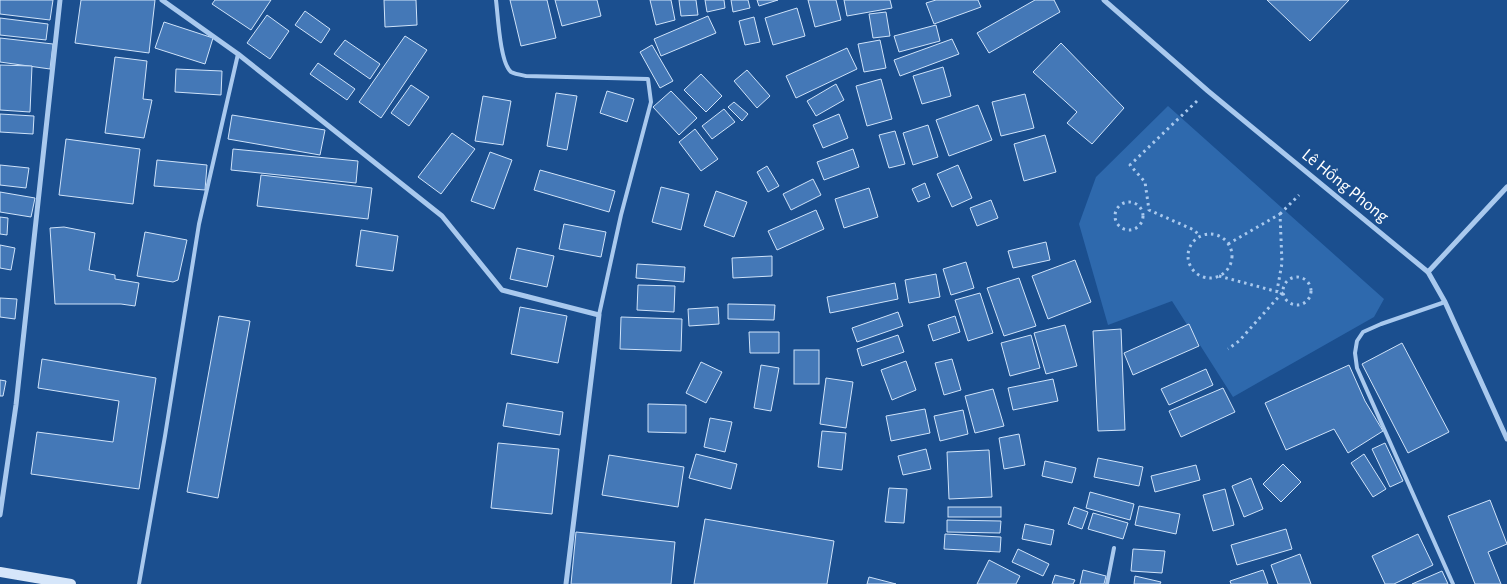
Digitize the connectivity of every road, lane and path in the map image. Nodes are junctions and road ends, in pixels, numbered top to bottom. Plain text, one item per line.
1 (60, 0) edge
2 (162, 0) edge
3 (496, 0) edge
4 (1104, 0) edge
5 (238, 54) junction
6 (1208, 90) junction
7 (1507, 187) edge
8 (1299, 195) dead end
9 (1149, 210) junction
10 (1142, 211) junction
11 (1280, 214) junction
12 (1200, 236) junction
13 (1228, 244) junction
14 (1428, 272) junction
15 (1219, 276) junction
16 (1277, 291) junction
17 (1282, 293) junction
18 (1445, 302) junction
19 (599, 316) junction
20 (1228, 349) dead end
21 (1507, 439) edge
22 (0, 515) edge
23 (1114, 548) dead end
24 (0, 572) edge
25 (71, 584) edge
26 (139, 584) edge
27 (566, 584) edge
28 (1107, 584) edge
29 (1453, 584) edge

1 - 22 street
2 - 5 street
3 - 19 lane
4 - 6 street, Lê Hồng Phong
5 - 19 street
5 - 26 lane
6 - 9 path
6 - 14 street, Lê Hồng Phong
7 - 14 street
8 - 11 path
9 - 10 path
9 - 12 path
10 - 10 path
11 - 13 path
11 - 16 path
12 - 13 path
12 - 15 path
13 - 15 path
14 - 18 street, Lê Hồng Phong
15 - 16 path
16 - 17 path
17 - 17 path
17 - 20 path
18 - 21 street, Lê Hồng Phong
18 - 29 lane
19 - 27 street
23 - 28 lane
24 - 25 main road

